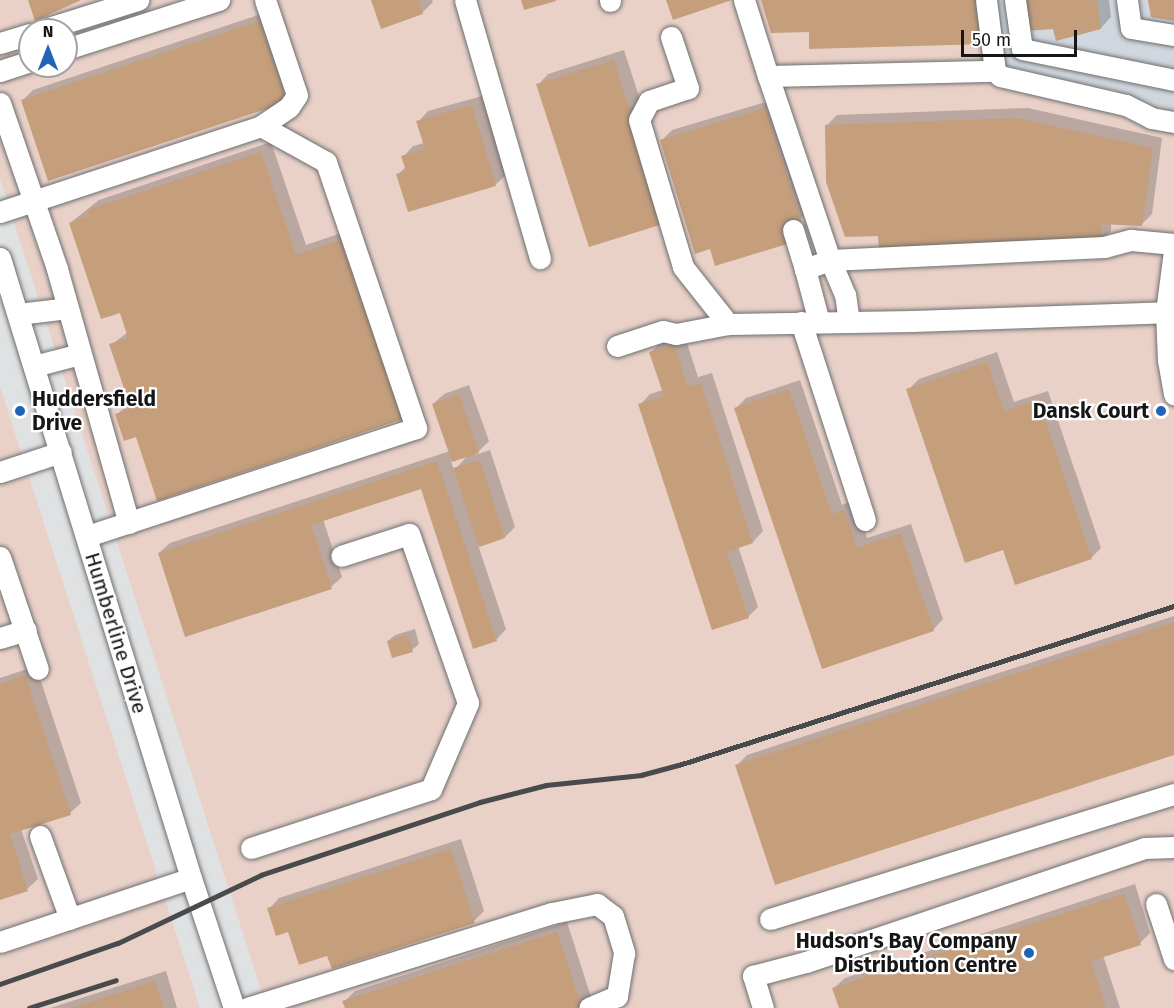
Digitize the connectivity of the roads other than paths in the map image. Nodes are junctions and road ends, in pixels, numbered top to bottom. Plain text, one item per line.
1 (138, 0) edge
2 (219, 0) edge
3 (265, 0) edge
4 (465, 0) edge
5 (744, 0) edge
6 (986, 0) edge
7 (1015, 0) edge
8 (1127, 0) edge
9 (78, 19) edge
10 (1174, 35) edge
11 (671, 37) dead end
12 (18, 38) edge
13 (0, 43) edge
14 (78, 45) edge
15 (18, 65) edge
16 (0, 71) edge
17 (995, 71) junction
18 (768, 76) junction
19 (1174, 80) edge
20 (0, 104) edge
21 (1174, 122) edge
22 (261, 126) junction
23 (34, 201) junction
24 (0, 212) edge
25 (793, 230) dead end
26 (1174, 244) edge
27 (1174, 251) edge
28 (540, 258) dead end
29 (830, 260) junction
30 (1, 267) edge
31 (805, 269) junction
32 (68, 308) junction
33 (1166, 312) junction
34 (18, 314) junction
35 (810, 322) junction
36 (849, 322) junction
37 (728, 324) junction
38 (617, 346) dead end
39 (80, 354) junction
40 (34, 366) junction
41 (1174, 394) edge
42 (61, 452) junction
43 (0, 472) edge
44 (865, 520) dead end
45 (129, 523) junction
46 (87, 536) junction
47 (0, 556) edge
48 (341, 556) dead end
49 (26, 630) junction
50 (0, 638) edge
51 (38, 669) dead end
52 (1174, 795) edge
53 (40, 836) dead end
54 (1174, 847) edge
55 (251, 848) dead end
56 (190, 878) junction
57 (1156, 903) dead end
58 (70, 919) junction
59 (770, 919) dead end
60 (0, 942) edge
61 (1174, 959) edge
62 (304, 1000) edge
63 (234, 1008) edge
64 (248, 1008) edge
65 (589, 1008) edge
66 (763, 1008) edge

1 - 9 street
2 - 14 street
3 - 22 street
4 - 28 street
5 - 18 street
6 - 17 street
7 - 19 street
8 - 10 street
11 - 37 street
12 - 13 street
15 - 16 street
17 - 18 street
17 - 21 street
18 - 29 street
20 - 23 street
22 - 23 street
22 - 45 street
23 - 24 street
23 - 32 street
25 - 31 street
26 - 29 street
27 - 33 street
29 - 31 street
29 - 36 street
30 - 34 street, Humberline Drive
31 - 35 street
32 - 34 street
32 - 39 street
33 - 36 street
33 - 41 street
34 - 40 street, Humberline Drive
35 - 36 street
35 - 37 street
35 - 44 street
37 - 38 street
39 - 40 street
39 - 45 street
40 - 42 street, Humberline Drive
42 - 43 street
42 - 46 street, Humberline Drive
45 - 46 street
46 - 56 street, Humberline Drive
47 - 49 street
48 - 55 street
49 - 50 street
49 - 51 street
52 - 59 street
53 - 58 street
54 - 66 street
56 - 58 street
56 - 63 street, Humberline Drive
57 - 61 street
58 - 60 street
62 - 64 street
62 - 65 street

